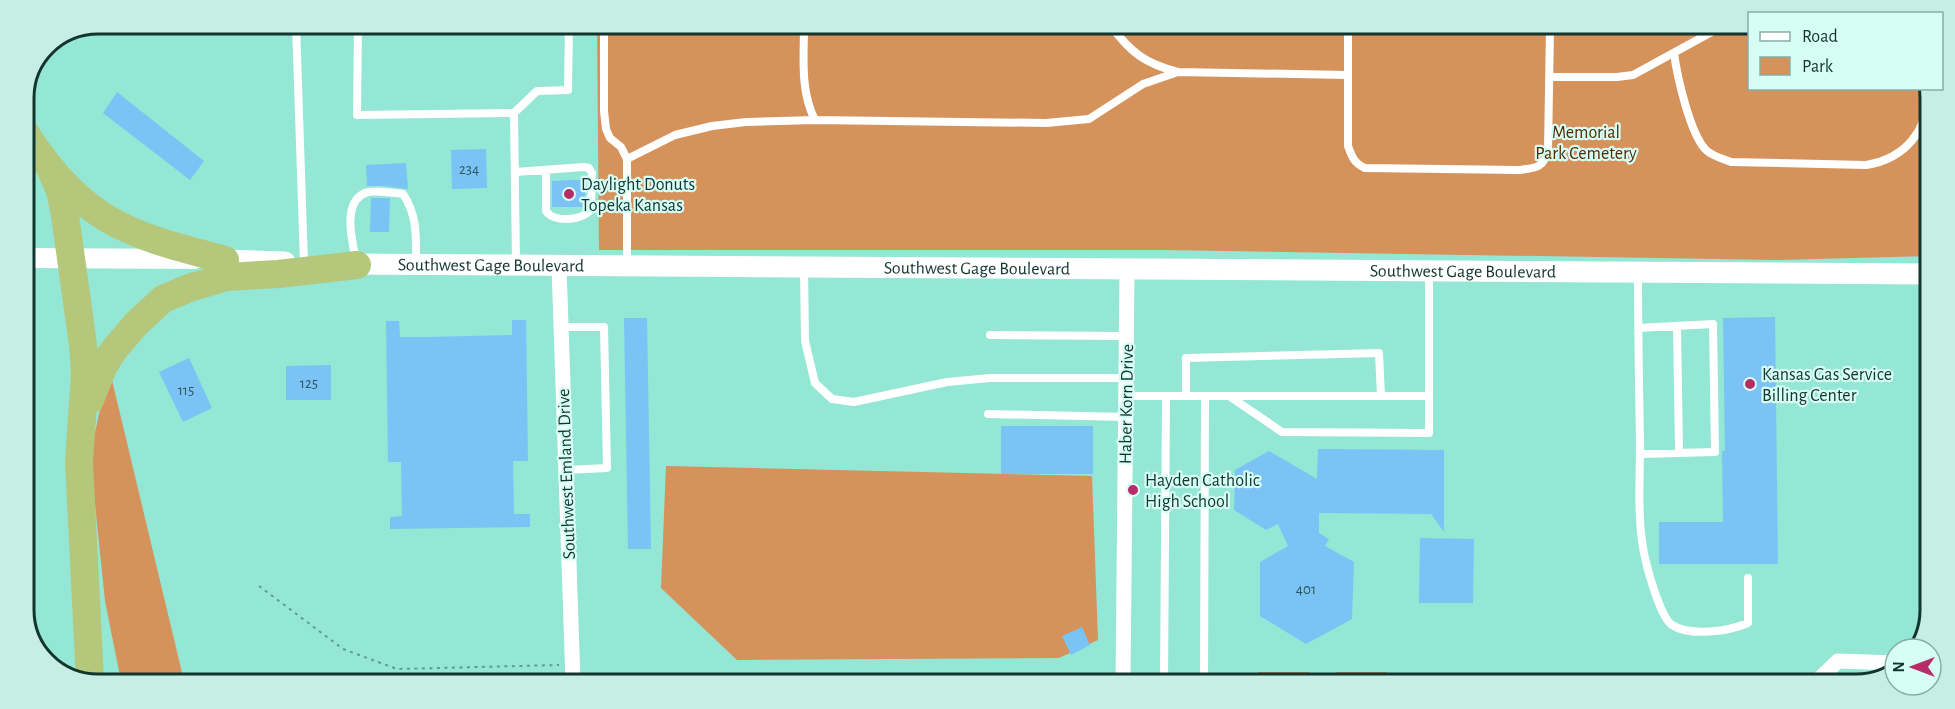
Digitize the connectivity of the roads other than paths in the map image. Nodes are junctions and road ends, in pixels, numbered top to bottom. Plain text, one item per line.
1 (296, 34) edge
2 (358, 34) edge
3 (569, 34) edge
4 (604, 34) edge
5 (804, 34) edge
6 (1117, 34) edge
7 (1348, 34) edge
8 (1550, 34) edge
9 (1707, 34) edge
10 (1674, 53) junction
11 (1178, 72) junction
12 (1348, 75) junction
13 (1549, 76) junction
14 (514, 112) junction
15 (815, 120) junction
16 (1920, 127) edge
17 (34, 146) edge
18 (627, 159) junction
19 (51, 170) junction
20 (546, 170) junction
21 (515, 172) junction
22 (34, 258) edge
23 (72, 259) junction
24 (225, 260) junction
25 (304, 263) junction
26 (357, 265) junction
27 (416, 265) junction
28 (516, 266) junction
29 (560, 266) junction
30 (627, 266) junction
31 (804, 267) junction
32 (1127, 269) junction
33 (1428, 271) junction
34 (1638, 272) junction
35 (1920, 274) edge
36 (562, 327) junction
37 (1677, 327) junction
38 (1638, 328) junction
39 (990, 335) dead end
40 (1127, 336) junction
41 (1127, 378) junction
42 (1127, 396) junction
43 (1166, 396) junction
44 (1186, 396) junction
45 (1205, 396) junction
46 (1229, 396) junction
47 (1381, 396) junction
48 (1429, 396) junction
49 (988, 414) dead end
50 (1127, 417) junction
51 (80, 440) junction
52 (1679, 451) junction
53 (1640, 454) junction
54 (566, 470) junction
55 (84, 543) junction
56 (1748, 578) dead end
57 (1883, 663) edge
58 (90, 674) edge
59 (109, 674) edge
60 (573, 674) edge
61 (1123, 674) edge
62 (1164, 674) edge
63 (1204, 674) edge
64 (1825, 674) edge

1 - 25 lane
2 - 14 lane
3 - 14 lane
4 - 18 lane
5 - 15 lane
6 - 11 lane
7 - 12 lane
8 - 13 lane
9 - 10 lane
10 - 13 lane
10 - 16 lane
11 - 12 lane
11 - 15 lane
12 - 13 lane
14 - 21 lane
15 - 18 lane
17 - 19 highway
18 - 30 lane
19 - 23 highway
19 - 24 highway
20 - 20 lane
20 - 21 lane
21 - 28 lane
22 - 23 street, Southwest Gage Boulevard
23 - 24 street, Southwest Gage Boulevard
23 - 51 highway
24 - 25 main road, Southwest Gage Boulevard
25 - 26 main road, Southwest Gage Boulevard
26 - 27 main road, Southwest Gage Boulevard
26 - 27 lane
26 - 51 highway
27 - 28 main road, Southwest Gage Boulevard
28 - 29 main road, Southwest Gage Boulevard
29 - 30 main road, Southwest Gage Boulevard
29 - 36 street, Southwest Emland Drive
30 - 31 main road, Southwest Gage Boulevard
31 - 32 main road, Southwest Gage Boulevard
31 - 41 lane
32 - 33 main road, Southwest Gage Boulevard
32 - 40 street, Haber Korn Drive
33 - 34 main road, Southwest Gage Boulevard
33 - 48 lane
34 - 35 main road, Southwest Gage Boulevard
34 - 38 lane
36 - 54 street, Southwest Emland Drive
36 - 54 lane
37 - 38 lane
37 - 52 lane
37 - 52 lane
38 - 53 lane
39 - 40 lane
40 - 41 street, Haber Korn Drive
41 - 42 street, Haber Korn Drive
42 - 43 lane
42 - 50 street, Haber Korn Drive
43 - 44 lane
43 - 62 lane
44 - 45 lane
44 - 47 lane
45 - 46 lane
45 - 63 lane
46 - 47 lane
46 - 48 lane
47 - 48 lane
49 - 50 lane
50 - 61 street, Haber Korn Drive
51 - 55 highway
52 - 53 lane
53 - 56 lane
54 - 60 street, Southwest Emland Drive
55 - 58 highway
55 - 59 highway
57 - 64 street

